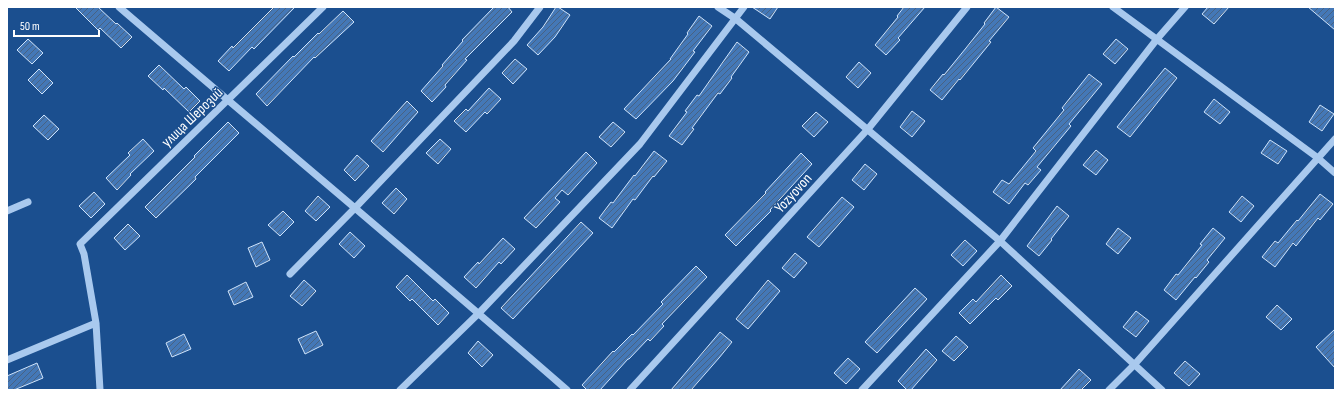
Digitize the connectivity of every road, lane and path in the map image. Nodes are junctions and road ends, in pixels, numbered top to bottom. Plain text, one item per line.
1 (119, 7) edge
2 (323, 7) edge
3 (540, 7) edge
4 (718, 7) edge
5 (744, 7) edge
6 (967, 7) edge
7 (1113, 7) edge
8 (1185, 7) edge
9 (736, 19) junction
10 (1157, 39) junction
11 (228, 100) junction
12 (868, 129) junction
13 (1335, 139) edge
14 (1318, 158) junction
15 (1335, 173) edge
16 (28, 202) dead end
17 (355, 208) junction
18 (7, 211) edge
19 (1000, 241) junction
20 (290, 274) dead end
21 (478, 313) junction
22 (96, 324) junction
23 (7, 360) edge
24 (1134, 365) junction
25 (100, 390) edge
26 (400, 390) edge
27 (568, 390) edge
28 (630, 390) edge
29 (862, 390) edge
30 (1109, 390) edge
31 (1162, 390) edge

1 - 11 street
2 - 11 street, улица Шерозий
3 - 17 street
4 - 9 street
5 - 9 street
6 - 12 street, Yozyovon
7 - 10 street
8 - 10 street
9 - 12 street
9 - 21 street
10 - 14 street
10 - 19 street
11 - 17 street
11 - 22 street, улица Шерозий
12 - 19 street
12 - 28 street, Yozyovon
13 - 14 street
14 - 15 street
14 - 24 street
16 - 18 street
17 - 20 street
17 - 21 street
19 - 24 street
19 - 29 street
21 - 26 street
21 - 27 street
22 - 23 street
22 - 25 street
24 - 30 street
24 - 31 street

